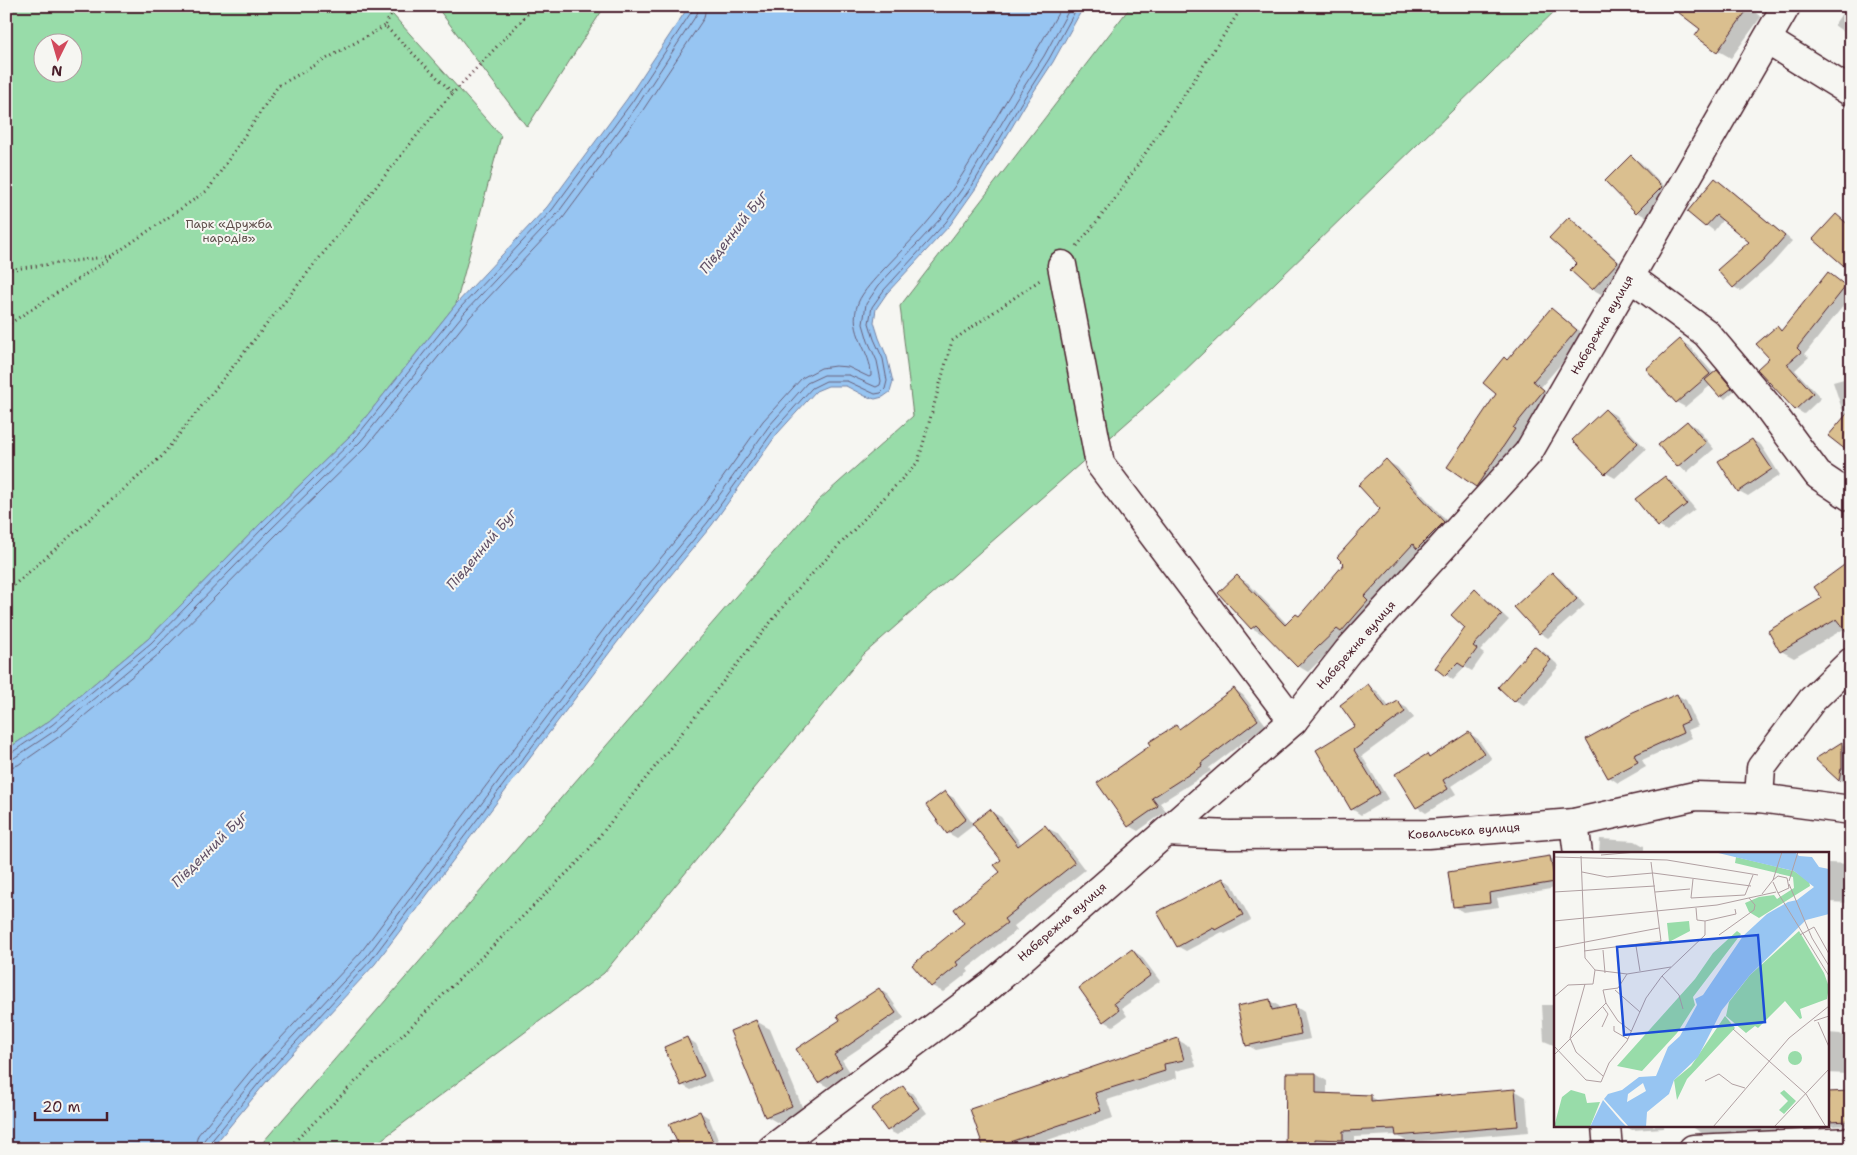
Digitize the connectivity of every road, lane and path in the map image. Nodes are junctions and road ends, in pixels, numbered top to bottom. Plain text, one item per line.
1 (395, 6) edge
2 (535, 6) edge
3 (1243, 6) edge
4 (1786, 6) edge
5 (385, 26) junction
6 (1767, 40) junction
7 (1851, 92) edge
8 (453, 93) junction
9 (112, 256) junction
10 (1062, 265) junction
11 (6, 270) edge
12 (1630, 277) junction
13 (6, 326) edge
14 (1851, 497) edge
15 (6, 592) edge
16 (1851, 662) edge
17 (1293, 721) junction
18 (1759, 798) junction
19 (1851, 810) edge
20 (1574, 823) junction
21 (1166, 832) junction
22 (1578, 852) edge
23 (1606, 1128) edge
24 (1851, 1142) edge
25 (287, 1149) edge
26 (772, 1149) edge
27 (1608, 1149) edge
28 (1693, 1149) edge

1 - 5 path
2 - 8 path
3 - 10 path
4 - 6 street, Набережна вулиця
5 - 8 path
5 - 9 path
6 - 7 street
6 - 12 street, Набережна вулиця
8 - 15 path
9 - 11 path
9 - 13 path
10 - 17 street
10 - 25 path
12 - 14 street
12 - 17 street, Набережна вулиця
16 - 18 street
17 - 21 street, Набережна вулиця
18 - 19 street, Ковальська вулиця
18 - 20 street, Ковальська вулиця
20 - 21 street, Ковальська вулиця
20 - 22 street
21 - 26 street, Набережна вулиця
23 - 27 street
24 - 28 street

